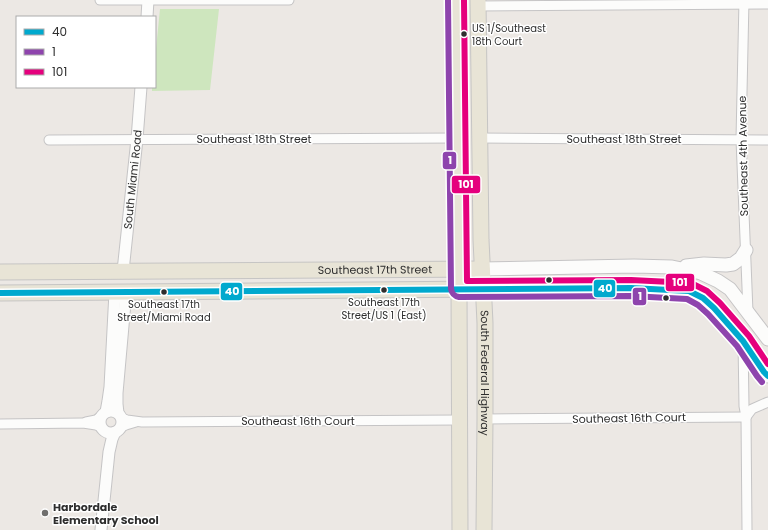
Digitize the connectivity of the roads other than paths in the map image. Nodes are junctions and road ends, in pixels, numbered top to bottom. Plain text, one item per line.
1 (100, 0) edge
2 (148, 0) edge
3 (289, 0) edge
4 (457, 0) edge
5 (477, 2) edge
6 (744, 2) edge
7 (768, 4) edge
8 (147, 16) edge
9 (478, 28) junction
10 (141, 88) edge
11 (458, 138) junction
12 (480, 138) junction
13 (137, 139) junction
14 (741, 139) junction
15 (49, 140) dead end
16 (768, 140) edge
17 (746, 250) junction
18 (601, 267) junction
19 (672, 267) junction
20 (482, 268) junction
21 (459, 269) junction
22 (123, 271) junction
23 (0, 272) edge
24 (600, 288) junction
25 (459, 289) junction
26 (483, 289) junction
27 (91, 292) junction
28 (120, 292) junction
29 (0, 293) edge
30 (748, 312) junction
31 (768, 339) edge
32 (742, 341) junction
33 (768, 376) edge
34 (768, 402) edge
35 (746, 417) junction
36 (485, 419) junction
37 (459, 420) junction
38 (111, 422) junction
39 (0, 424) edge
40 (101, 530) edge
41 (460, 530) edge
42 (484, 530) edge
43 (747, 530) edge

1 - 2 street
2 - 3 street
2 - 8 street
4 - 9 main road
4 - 11 main road
5 - 6 street
5 - 9 main road, South Federal Highway
6 - 7 street
6 - 14 street, Southeast 4th Avenue
9 - 12 main road, South Federal Highway
10 - 13 street, South Miami Road
11 - 13 street, Southeast 18th Street
11 - 21 main road
12 - 14 street, Southeast 18th Street
12 - 20 main road, South Federal Highway
13 - 15 street, Southeast 18th Street
13 - 22 street, South Miami Road
14 - 16 street, Southeast 18th Street
14 - 17 street, Southeast 4th Avenue
17 - 19 main road
17 - 30 street, Southeast 4th Avenue
18 - 19 main road, Southeast 17th Street
18 - 20 main road, Southeast 17th Street
18 - 24 main road
19 - 30 main road, Southeast 17th Street
20 - 21 main road, Southeast 17th Street
20 - 26 main road, South Federal Highway
21 - 22 main road, Southeast 17th Street
21 - 25 main road
22 - 23 main road, Southeast 17th Street
22 - 27 main road
24 - 26 main road, Southeast 17th Street
24 - 32 main road, Southeast 17th Street
25 - 26 main road, Southeast 17th Street
25 - 28 main road, Southeast 17th Street
25 - 37 main road
26 - 36 main road, South Federal Highway
27 - 28 main road, Southeast 17th Street
27 - 29 main road, Southeast 17th Street
28 - 38 street
30 - 31 main road, Southeast 17th Street
32 - 33 main road, Southeast 17th Street
32 - 35 street
34 - 35 street
35 - 36 street, Southeast 16th Court
35 - 43 street
36 - 42 main road, South Federal Highway
37 - 38 street, Southeast 16th Court
37 - 41 main road
38 - 39 street, Southeast 16th Court
38 - 40 street

